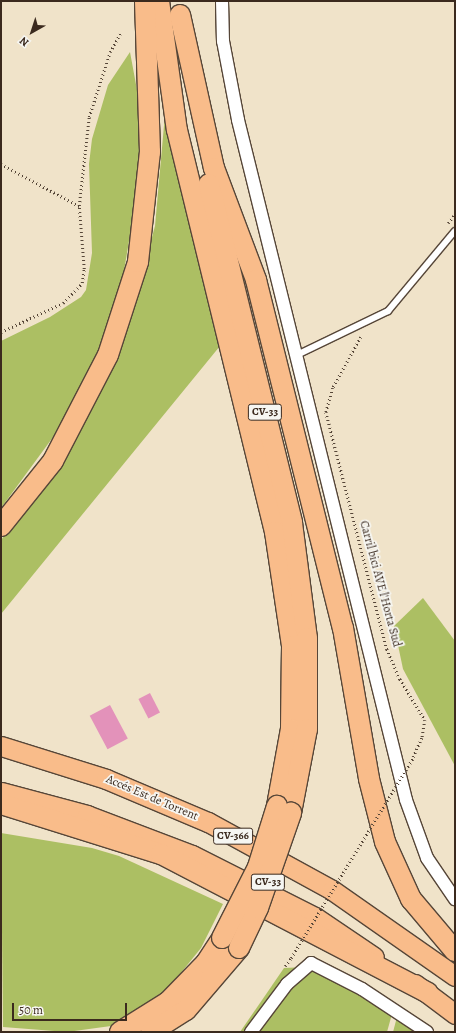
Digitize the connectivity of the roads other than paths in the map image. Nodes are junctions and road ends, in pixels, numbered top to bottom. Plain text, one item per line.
1 (145, 1) edge
2 (159, 1) edge
3 (222, 1) edge
4 (180, 8) edge
5 (455, 231) edge
6 (297, 355) junction
7 (1, 526) edge
8 (1, 746) edge
9 (1, 792) edge
10 (1, 804) edge
11 (284, 809) junction
12 (455, 899) edge
13 (231, 943) junction
14 (455, 951) edge
15 (455, 976) edge
16 (428, 993) junction
17 (455, 1014) edge
18 (120, 1032) edge
19 (151, 1032) edge
20 (250, 1032) edge
21 (427, 1032) edge

1 - 7 highway
2 - 11 highway
3 - 6 street
4 - 11 highway, CV-33
4 - 14 highway
5 - 6 lane
6 - 12 street
8 - 15 main road, Accés Est de Torrent / CV-366
9 - 16 main road
10 - 16 highway
11 - 13 highway, CV-33, bridge
13 - 18 highway
13 - 19 highway, CV-33
16 - 17 main road
20 - 21 street

